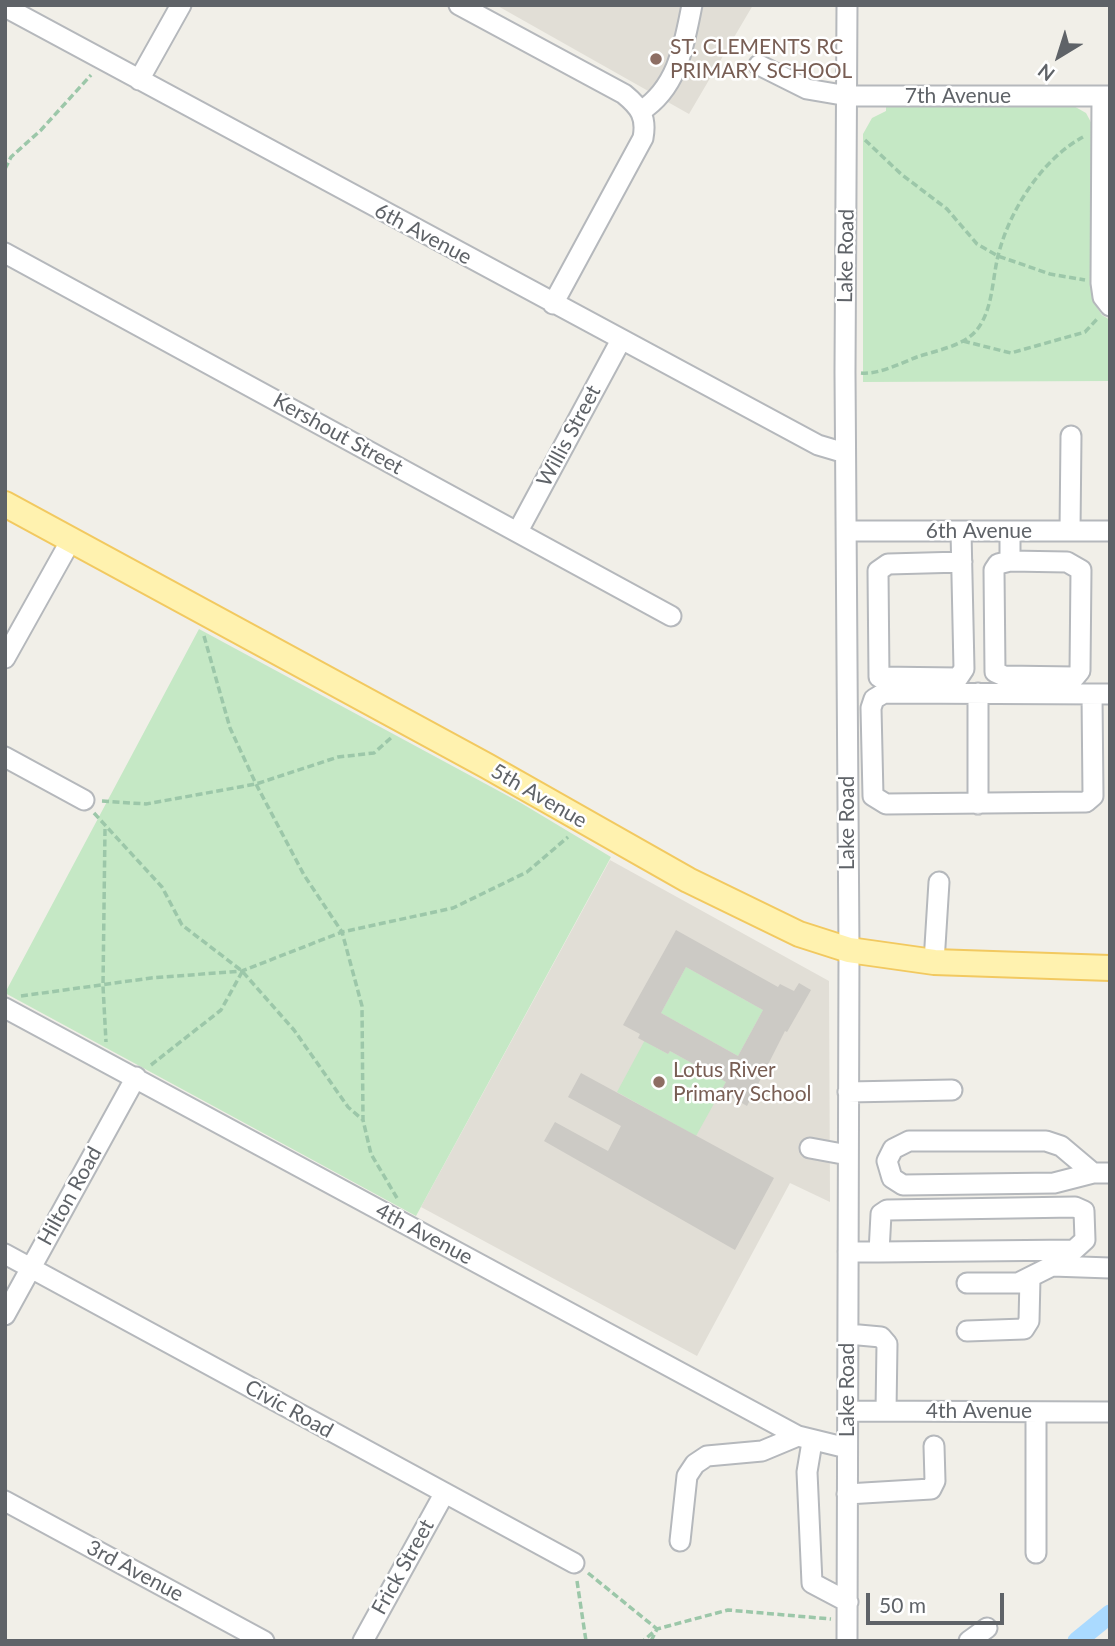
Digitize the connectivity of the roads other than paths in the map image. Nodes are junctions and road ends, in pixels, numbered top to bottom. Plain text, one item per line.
1 (181, 5) edge
2 (459, 5) edge
3 (692, 5) edge
4 (847, 5) edge
5 (5, 7) edge
6 (759, 65) dead end
7 (139, 80) junction
8 (848, 96) junction
9 (1106, 96) edge
10 (641, 111) junction
11 (5, 253) edge
12 (553, 304) junction
13 (1106, 310) edge
14 (621, 341) junction
15 (1071, 436) dead end
16 (845, 453) junction
17 (5, 504) edge
18 (517, 531) junction
19 (848, 531) junction
20 (961, 531) junction
21 (1010, 531) junction
22 (1070, 531) junction
23 (1110, 531) edge
24 (71, 540) junction
25 (962, 562) junction
26 (1010, 562) junction
27 (671, 616) dead end
28 (5, 658) edge
29 (978, 693) junction
30 (1101, 694) edge
31 (5, 757) edge
32 (84, 800) road end
33 (978, 804) junction
34 (939, 882) dead end
35 (849, 950) junction
36 (934, 962) junction
37 (1110, 968) edge
38 (7, 1009) edge
39 (136, 1077) junction
40 (952, 1090) dead end
41 (848, 1092) junction
42 (810, 1148) dead end
43 (848, 1155) junction
44 (1101, 1173) edge
45 (848, 1252) junction
46 (879, 1252) junction
47 (5, 1254) edge
48 (31, 1268) junction
49 (1110, 1268) edge
50 (1030, 1278) junction
51 (967, 1283) dead end
52 (5, 1315) edge
53 (967, 1331) dead end
54 (848, 1334) junction
55 (848, 1411) junction
56 (886, 1411) junction
57 (1036, 1412) junction
58 (1110, 1412) edge
59 (805, 1439) junction
60 (934, 1446) dead end
61 (847, 1448) junction
62 (444, 1493) junction
63 (847, 1494) junction
64 (5, 1500) edge
65 (680, 1541) dead end
66 (1036, 1553) dead end
67 (574, 1563) road end
68 (848, 1611) junction
69 (987, 1628) dead end
70 (264, 1641) edge
71 (363, 1641) edge
72 (847, 1641) edge
73 (969, 1641) edge

1 - 7 street
2 - 10 street
3 - 10 street
4 - 8 street, Lake Road
5 - 7 street, 6th Avenue
6 - 8 street, 7th Avenue
7 - 12 street, 6th Avenue
8 - 9 street, 7th Avenue
8 - 16 street, Lake Road
9 - 13 street
10 - 12 street
11 - 18 street, Kershout Street
12 - 14 street, 6th Avenue
14 - 16 street, 6th Avenue
14 - 18 street, Willis Street
15 - 22 street
16 - 19 street, Lake Road
17 - 24 main road, 5th Avenue
18 - 27 street, Kershout Street
19 - 20 street, 6th Avenue
19 - 35 street, Lake Road
20 - 21 street, 6th Avenue
20 - 25 street
21 - 22 street, 6th Avenue
21 - 26 street
22 - 23 street, 6th Avenue
24 - 28 street
24 - 35 main road, 5th Avenue
25 - 25 street
26 - 26 street
29 - 30 street
29 - 33 street
29 - 33 street
30 - 33 street
31 - 32 street
34 - 36 street
35 - 36 main road, 5th Avenue
35 - 41 street, Lake Road
36 - 37 main road, 5th Avenue
38 - 39 street, 4th Avenue
39 - 48 street, Hilton Road
39 - 59 street, 4th Avenue
40 - 41 street
41 - 43 street, Lake Road
42 - 43 street
43 - 45 street, Lake Road
44 - 44 street
45 - 46 street
45 - 54 street, Lake Road
46 - 46 street
47 - 48 street, Civic Road
48 - 52 street, Hilton Road
48 - 62 street, Civic Road
49 - 50 street
50 - 51 street
50 - 53 street
54 - 55 street, Lake Road
54 - 56 street
55 - 56 street, 4th Avenue
55 - 61 street, Lake Road
56 - 57 street, 4th Avenue
57 - 58 street, 4th Avenue
57 - 66 street
59 - 61 street, 4th Avenue
59 - 65 street
59 - 68 street
60 - 63 street
61 - 63 street, Lake Road
62 - 67 street, Civic Road
62 - 71 street, Frick Street
63 - 68 street, Lake Road
64 - 70 street, 3rd Avenue
68 - 72 street, Lake Road
69 - 73 street

